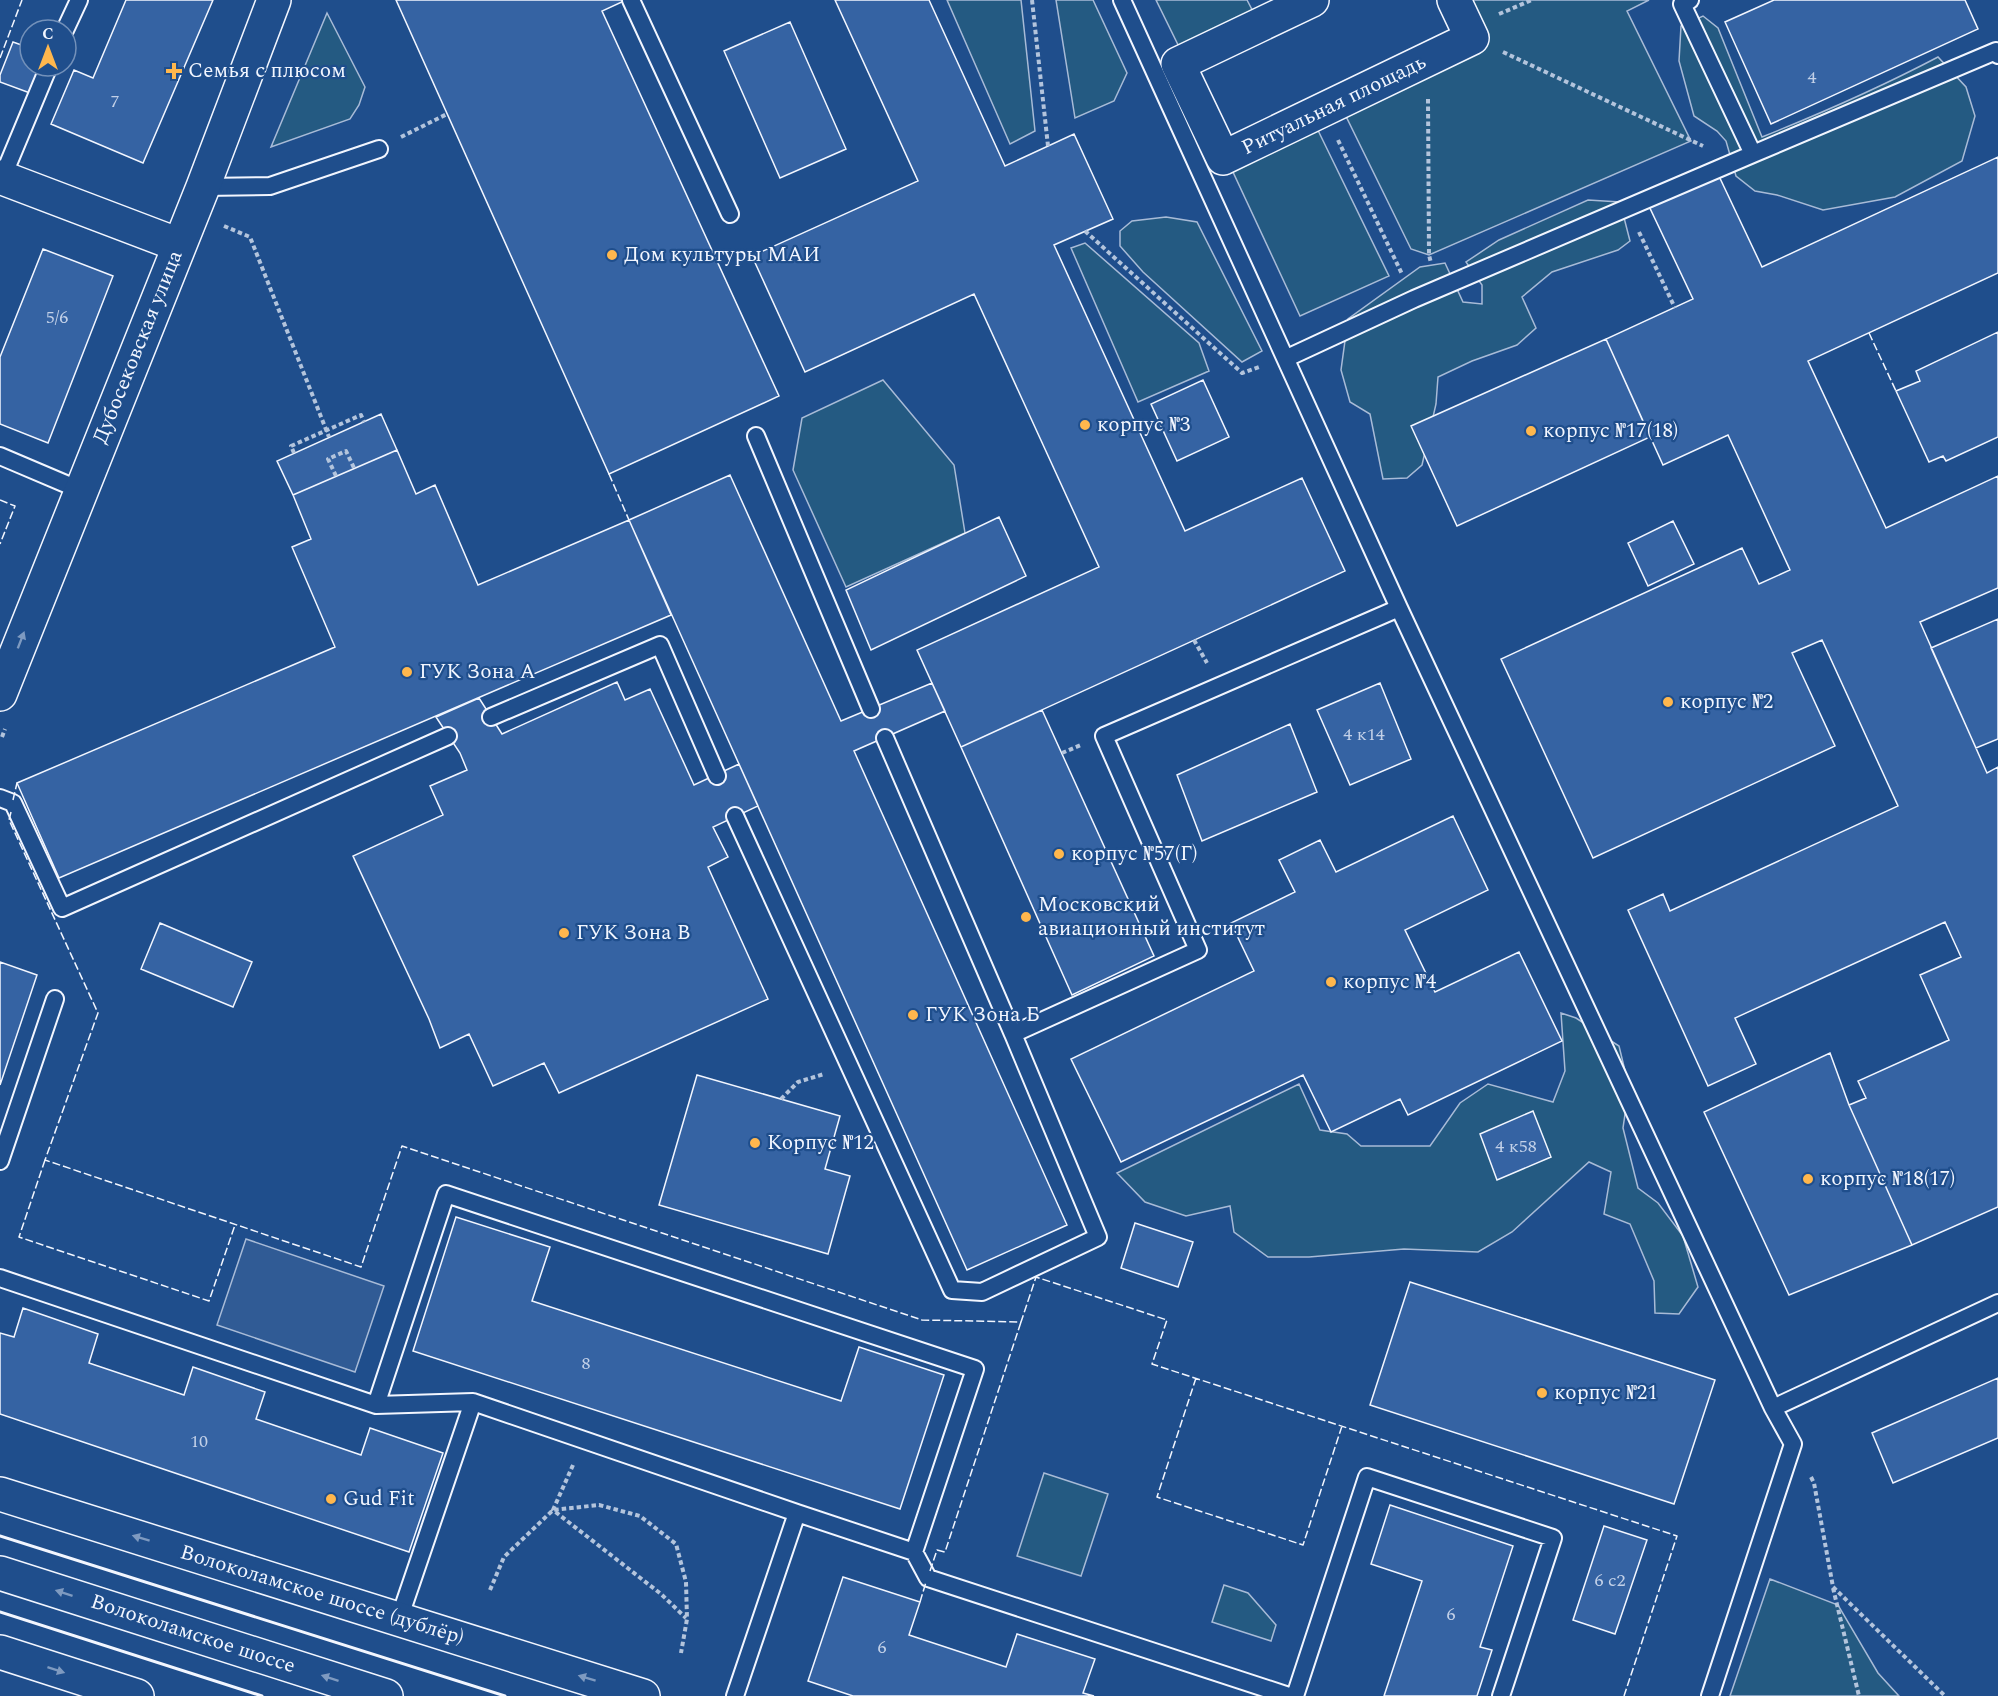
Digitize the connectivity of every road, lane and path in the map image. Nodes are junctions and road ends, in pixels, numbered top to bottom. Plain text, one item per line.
1 (79, 0) edge
2 (274, 0) edge
3 (631, 0) edge
4 (1032, 0) edge
5 (1122, 0) edge
6 (1312, 0) edge
7 (1454, 0) edge
8 (1690, 0) edge
9 (71, 18) edge
10 (1472, 38) junction
11 (1997, 52) edge
12 (1427, 60) junction
13 (45, 78) edge
14 (1324, 110) junction
15 (447, 114) dead end
16 (1048, 146) dead end
17 (379, 149) joint
18 (1753, 154) junction
19 (1, 180) edge
20 (203, 187) junction
21 (1628, 207) junction
22 (730, 214) dead end
23 (215, 222) dead end
24 (1085, 231) dead end
25 (179, 245) junction
26 (1438, 289) junction
27 (1414, 299) junction
28 (1675, 308) dead end
29 (1287, 358) junction
30 (364, 422) dead end
31 (326, 430) junction
32 (756, 436) dead end
33 (329, 437) dead end
34 (294, 453) dead end
35 (0, 456) edge
36 (354, 468) dead end
37 (336, 476) dead end
38 (80, 489) junction
39 (1399, 608) junction
40 (0, 694) edge
41 (871, 709) dead end
42 (491, 717) dead end
43 (448, 736) dead end
44 (885, 738) dead end
45 (717, 776) dead end
46 (0, 798) edge
47 (735, 816) dead end
48 (55, 999) dead end
49 (1013, 1034) junction
50 (850, 1066) junction
51 (781, 1099) dead end
52 (0, 1161) edge
53 (0, 1278) edge
54 (1998, 1303) edge
55 (473, 1402) junction
56 (376, 1405) junction
57 (1773, 1408) junction
58 (584, 1441) junction
59 (1793, 1444) junction
60 (0, 1494) edge
61 (553, 1510) junction
62 (797, 1513) junction
63 (914, 1552) junction
64 (0, 1573) edge
65 (1833, 1587) junction
66 (490, 1590) dead end
67 (687, 1618) junction
68 (399, 1619) junction
69 (0, 1652) edge
70 (681, 1653) dead end
71 (137, 1696) edge
72 (386, 1696) edge
73 (643, 1696) edge
74 (735, 1696) edge
75 (1289, 1696) edge
76 (1295, 1696) edge
77 (1501, 1696) edge
78 (1710, 1696) edge
79 (1859, 1696) edge
80 (1945, 1696) edge

1 - 9 lane
2 - 20 street, Дубосековская улица
3 - 22 lane
4 - 16 path
5 - 29 lane
6 - 14 street, Ритуальная площадь
7 - 10 street
8 - 18 lane
10 - 12 street, Ритуальная площадь
10 - 18 path
11 - 18 lane
12 - 14 street, Ритуальная площадь
12 - 26 path
13 - 19 lane
14 - 27 path
15 - 17 path
17 - 20 lane
18 - 21 lane
19 - 25 street
20 - 25 street, Дубосековская улица
21 - 26 lane
21 - 28 path
23 - 31 path
24 - 29 path
25 - 38 street, Дубосековская улица
26 - 27 lane
27 - 29 lane
29 - 39 lane
30 - 31 path
31 - 33 path
31 - 34 path
32 - 41 lane
35 - 38 lane
36 - 37 path
40 -> 38 street, Дубосековская улица
39 - 49 lane
39 - 57 lane
42 - 45 lane
43 - 46 lane
44 - 49 lane
47 - 50 lane
48 - 52 lane
49 - 50 lane
50 - 51 path
53 - 56 lane
54 - 57 lane
55 - 56 lane
55 - 58 lane
55 - 68 lane
56 - 63 lane
57 - 59 lane
58 - 61 path
58 - 62 lane
59 - 65 path
59 - 78 lane
68 -> 60 street, Волоколамское шоссе (дублёр)
61 - 66 path
61 - 67 path
61 - 67 path
62 - 63 lane
62 - 74 lane
63 - 75 lane
72 -> 64 street, Волоколамское шоссе
65 - 79 path
65 - 80 path
67 - 70 path
73 -> 68 street, Волоколамское шоссе (дублёр)
69 -> 71 street
76 - 77 lane

